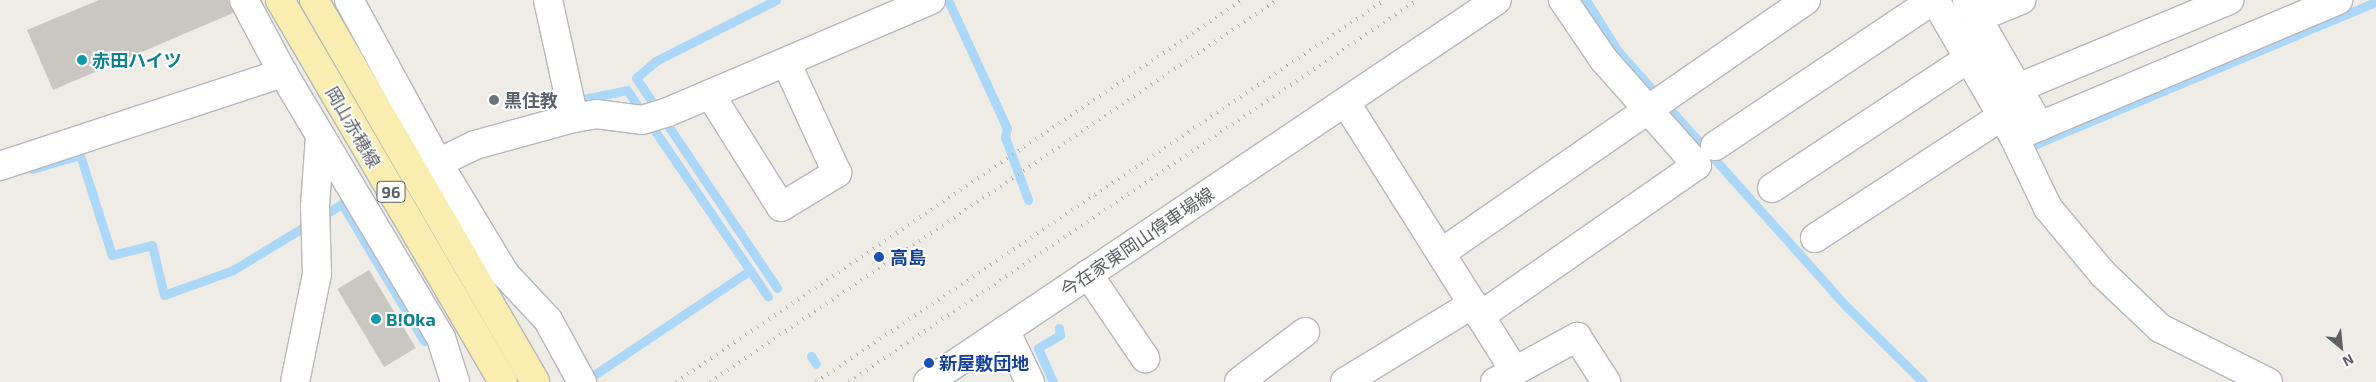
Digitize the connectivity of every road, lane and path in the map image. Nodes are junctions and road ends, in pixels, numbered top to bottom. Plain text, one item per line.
1 (244, 0) edge
2 (280, 0) edge
3 (314, 0) edge
4 (349, 0) edge
5 (548, 0) edge
6 (931, 0) edge
7 (1497, 0) edge
8 (1563, 0) edge
9 (1806, 0) edge
10 (1934, 0) edge
11 (2021, 0) edge
12 (2228, 0) edge
13 (2338, 0) edge
14 (2294, 8) edge
15 (1972, 9) edge
16 (1969, 58) junction
17 (786, 62) junction
18 (282, 73) junction
19 (2018, 88) junction
20 (710, 94) junction
21 (1346, 103) junction
22 (572, 108) junction
23 (1650, 112) junction
24 (2008, 126) junction
25 (2040, 127) junction
26 (320, 136) junction
27 (1716, 146) dead end
28 (438, 163) junction
29 (0, 166) edge
30 (1772, 188) dead end
31 (1815, 238) dead end
32 (1440, 254) junction
33 (1088, 274) junction
34 (1477, 310) junction
35 (1005, 330) junction
36 (1305, 332) dead end
37 (1145, 358) dead end
38 (1505, 376) edge
39 (294, 382) edge
40 (455, 382) edge
41 (502, 382) edge
42 (535, 382) edge
43 (582, 382) edge
44 (928, 382) edge
45 (1030, 382) edge
46 (1239, 382) edge
47 (1345, 382) edge
48 (1606, 382) edge
49 (2268, 382) edge

1 - 18 street
2 - 41 main road, 岡山赤穂線 / 96
3 - 42 main road, 岡山赤穂線 / 96
4 - 28 street
5 - 22 street
6 - 17 street
7 - 21 street, 今在家東岡山停車場線
8 - 23 street
9 - 23 street
10 - 16 street
10 - 27 street
11 - 15 street
12 - 19 street
13 - 14 street
14 - 25 street
15 - 19 street
16 - 24 street
16 - 30 street
17 - 20 street
17 - 20 street
18 - 26 street
18 - 29 street
19 - 25 street
20 - 22 street
21 - 32 street
21 - 33 street, 今在家東岡山停車場線
22 - 28 street
23 - 32 street
23 - 34 street
24 - 25 street
24 - 31 street
24 - 49 street
26 - 39 street
26 - 40 street
28 - 43 street
32 - 34 street
33 - 35 street, 今在家東岡山停車場線
33 - 37 street
34 - 38 street
34 - 47 street
35 - 44 street, 今在家東岡山停車場線
35 - 45 street
36 - 46 street
38 - 48 street

